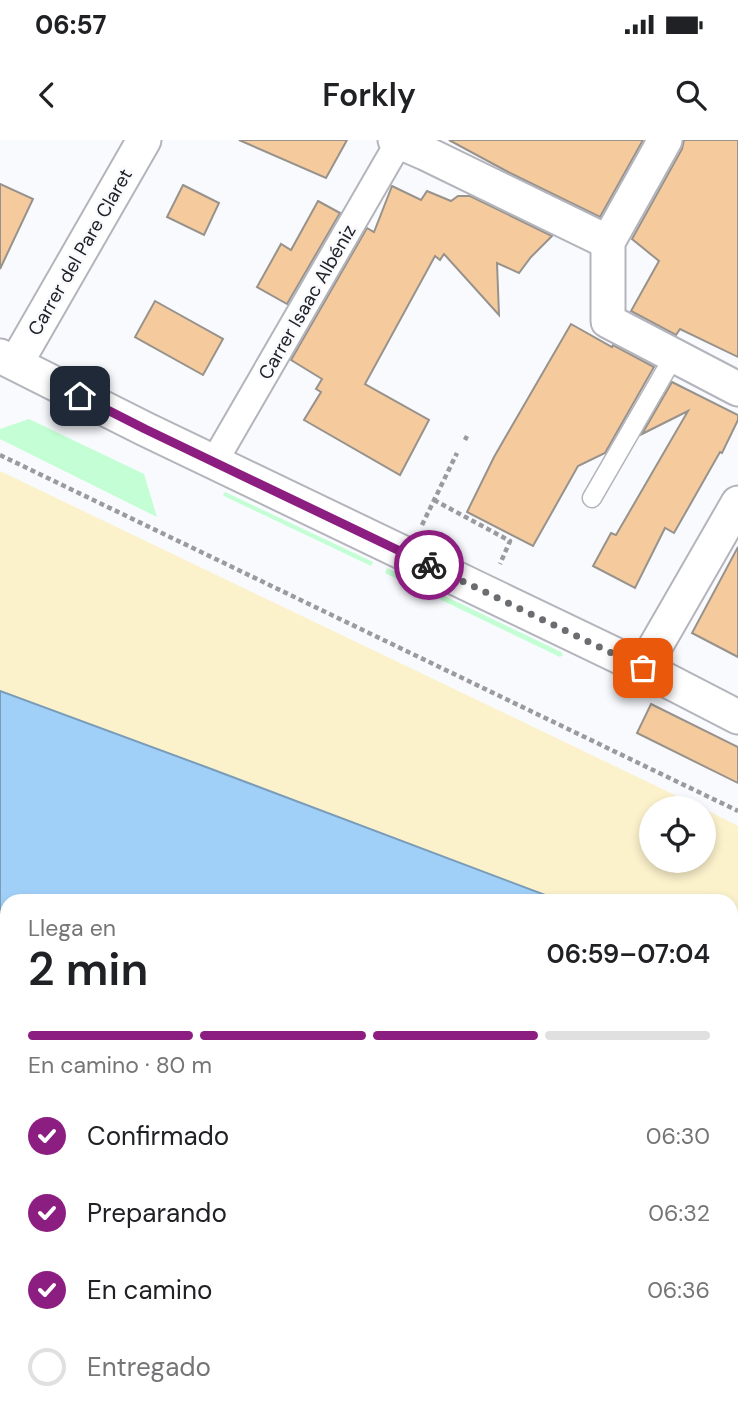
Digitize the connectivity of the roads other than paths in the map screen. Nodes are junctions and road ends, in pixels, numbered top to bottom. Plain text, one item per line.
1 (144, 140) edge
2 (665, 140) edge
3 (413, 144) edge
4 (608, 242) junction
5 (674, 356) junction
6 (8, 360) edge
7 (738, 388) edge
8 (214, 462) junction
9 (592, 498) dead end
10 (738, 502) edge
11 (643, 668) junction
12 (738, 717) edge

1 - 6 street, Carrer del Pare Claret
2 - 4 street
3 - 4 street
3 - 8 street, Carrer Isaac Albéniz
4 - 5 street
5 - 7 street
5 - 9 lane
6 - 8 street
8 - 11 street
10 - 11 street
11 - 12 street

